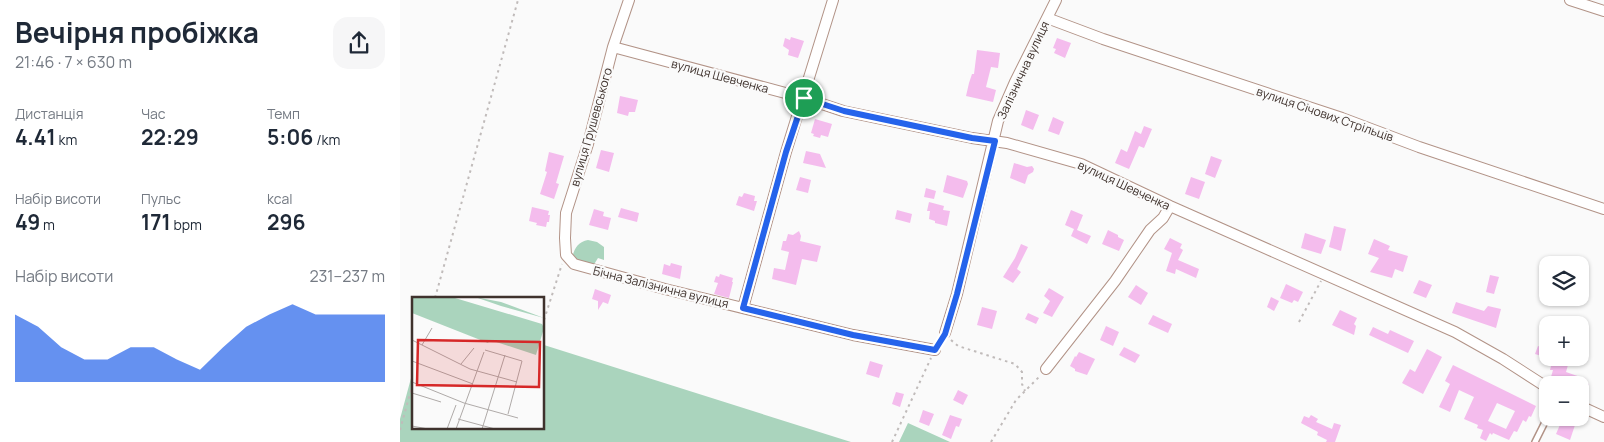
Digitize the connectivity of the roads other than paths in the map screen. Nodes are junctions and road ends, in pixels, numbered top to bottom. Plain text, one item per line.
1 (629, 0) edge
2 (833, 0) edge
3 (1056, 0) edge
4 (1570, 0) edge
5 (1604, 11) edge
6 (1047, 18) junction
7 (613, 47) junction
8 (804, 98) junction
9 (995, 141) junction
10 (1170, 206) junction
11 (1604, 209) edge
12 (566, 256) joint
13 (743, 308) junction
14 (945, 334) road end
15 (935, 350) road end
16 (1046, 369) road end
17 (1539, 382) edge
18 (1589, 410) edge
19 (1604, 417) edge
20 (1543, 426) edge
21 (1535, 442) edge

1 - 7 street, вулиця Грушевського
2 - 8 street
3 - 6 street, Залізнична вулиця
4 - 5 street
6 - 9 street, Залізнична вулиця
6 - 11 street, вулиця Січових Стрільців
7 - 8 street, вулиця Шевченка
7 - 12 street, вулиця Грушевського
8 - 9 street, вулиця Шевченка
8 - 13 street
9 - 10 street, вулиця Шевченка
9 - 14 street, Залізнична вулиця
10 - 16 street
10 - 17 street, вулиця Шевченка
12 - 13 street, Бічна Залізнична вулиця
13 - 15 street, Бічна Залізнична вулиця
18 - 19 street
20 - 21 lane

